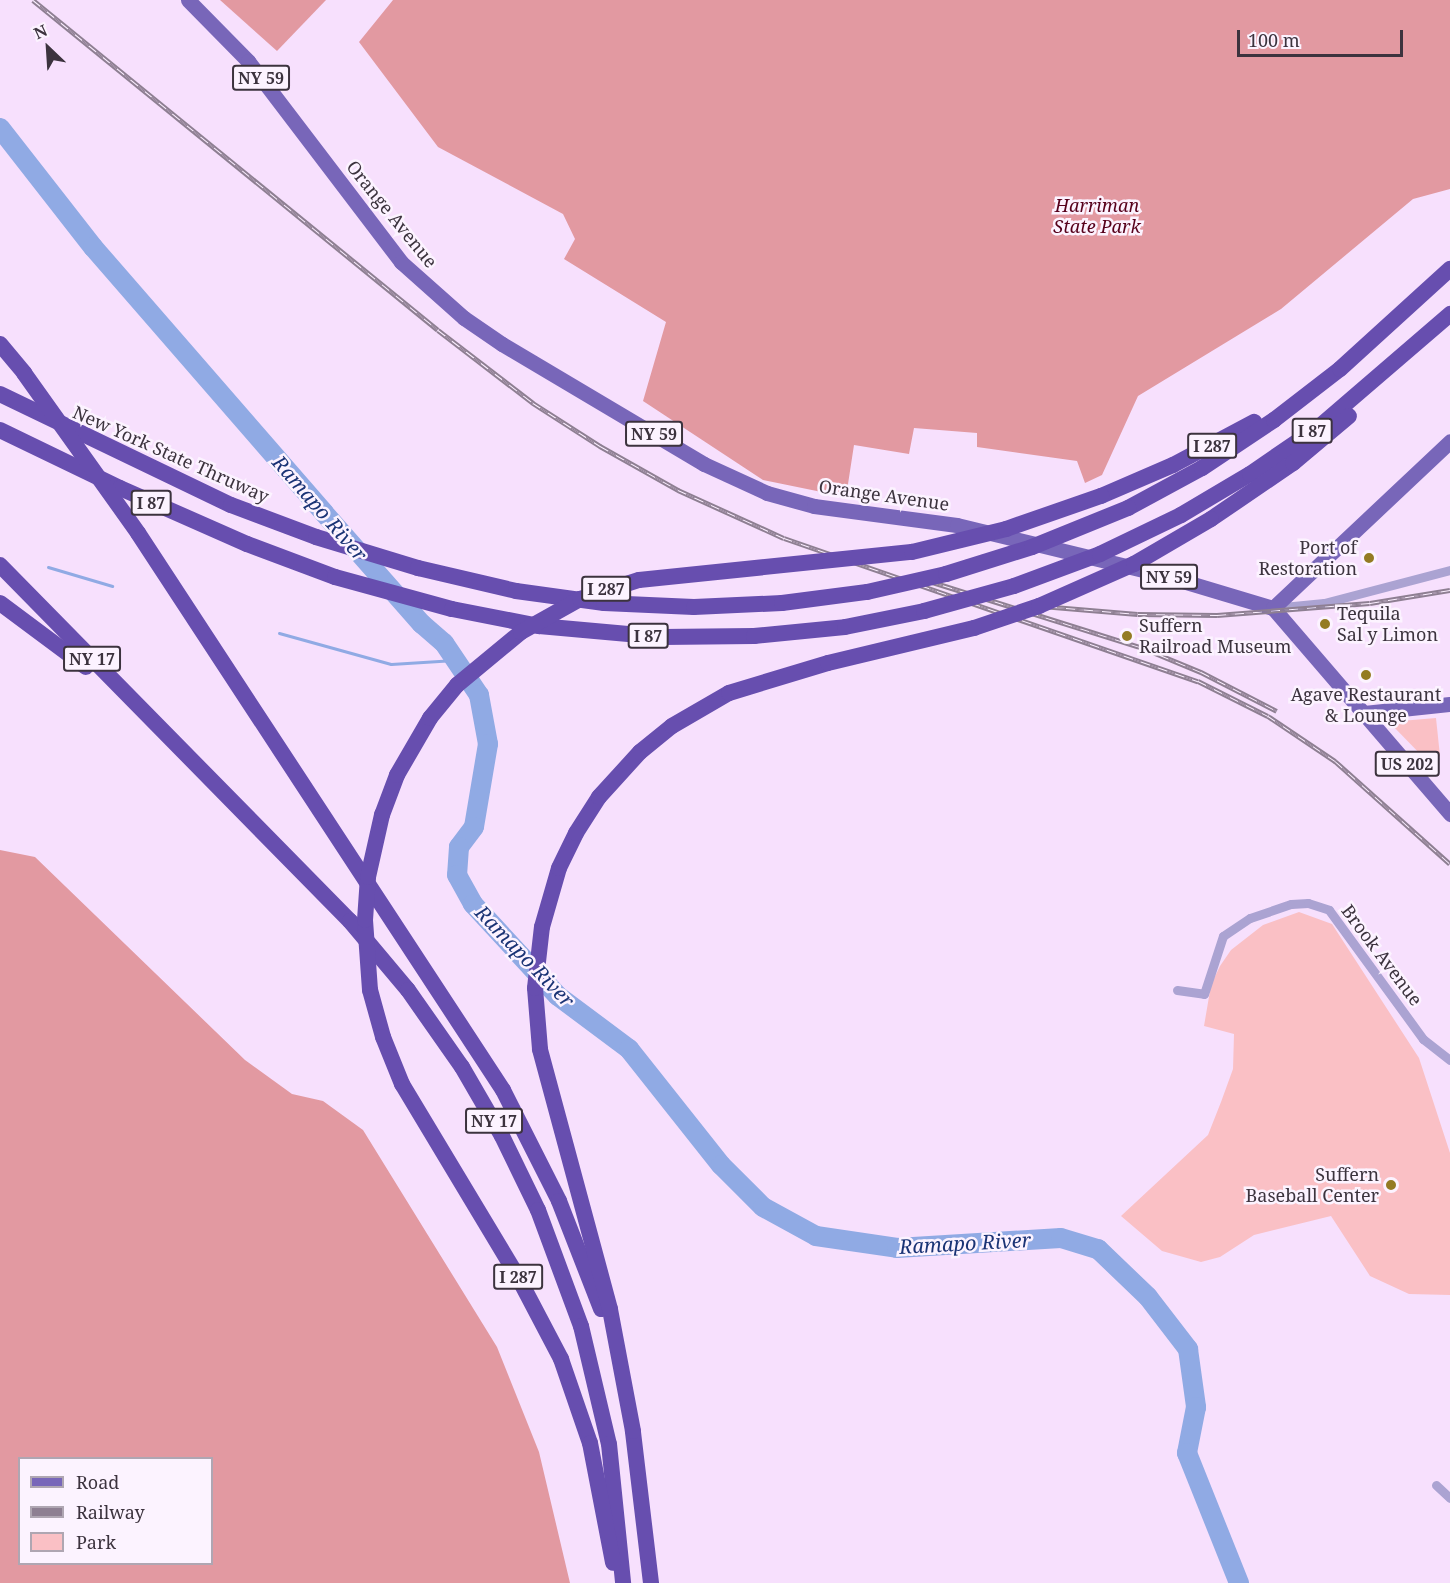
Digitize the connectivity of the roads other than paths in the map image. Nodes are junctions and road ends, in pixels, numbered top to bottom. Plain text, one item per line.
1 (189, 0) edge
2 (1450, 269) edge
3 (1450, 314) edge
4 (1431, 331) junction
5 (0, 344) edge
6 (1318, 387) junction
7 (0, 394) edge
8 (0, 430) edge
9 (1450, 441) edge
10 (0, 565) edge
11 (1450, 570) edge
12 (0, 603) edge
13 (1273, 608) junction
14 (1450, 704) edge
15 (1364, 713) junction
16 (184, 752) junction
17 (1450, 814) edge
18 (1178, 990) dead end
19 (1450, 1060) edge
20 (615, 1343) junction
21 (1436, 1485) dead end
22 (1450, 1498) edge
23 (615, 1583) edge
24 (623, 1583) edge
25 (651, 1583) edge

1 - 13 main road, Orange Avenue / NY 59
2 - 6 highway, New York State Thruway / I 87
3 - 4 highway, I 87
4 - 8 highway, I 87, bridge
4 - 20 highway, bridge
5 - 20 highway, NY 17, bridge
6 - 7 highway, New York State Thruway / I 87, bridge
6 - 23 highway, I 287, bridge
9 - 13 main road
10 - 16 highway, NY 17
11 - 13 street
12 - 16 highway
13 - 15 main road, US 202
14 - 15 main road
15 - 17 main road, US 202
16 - 24 highway, NY 17
18 - 19 street, Brook Avenue
20 - 25 highway
21 - 22 street

